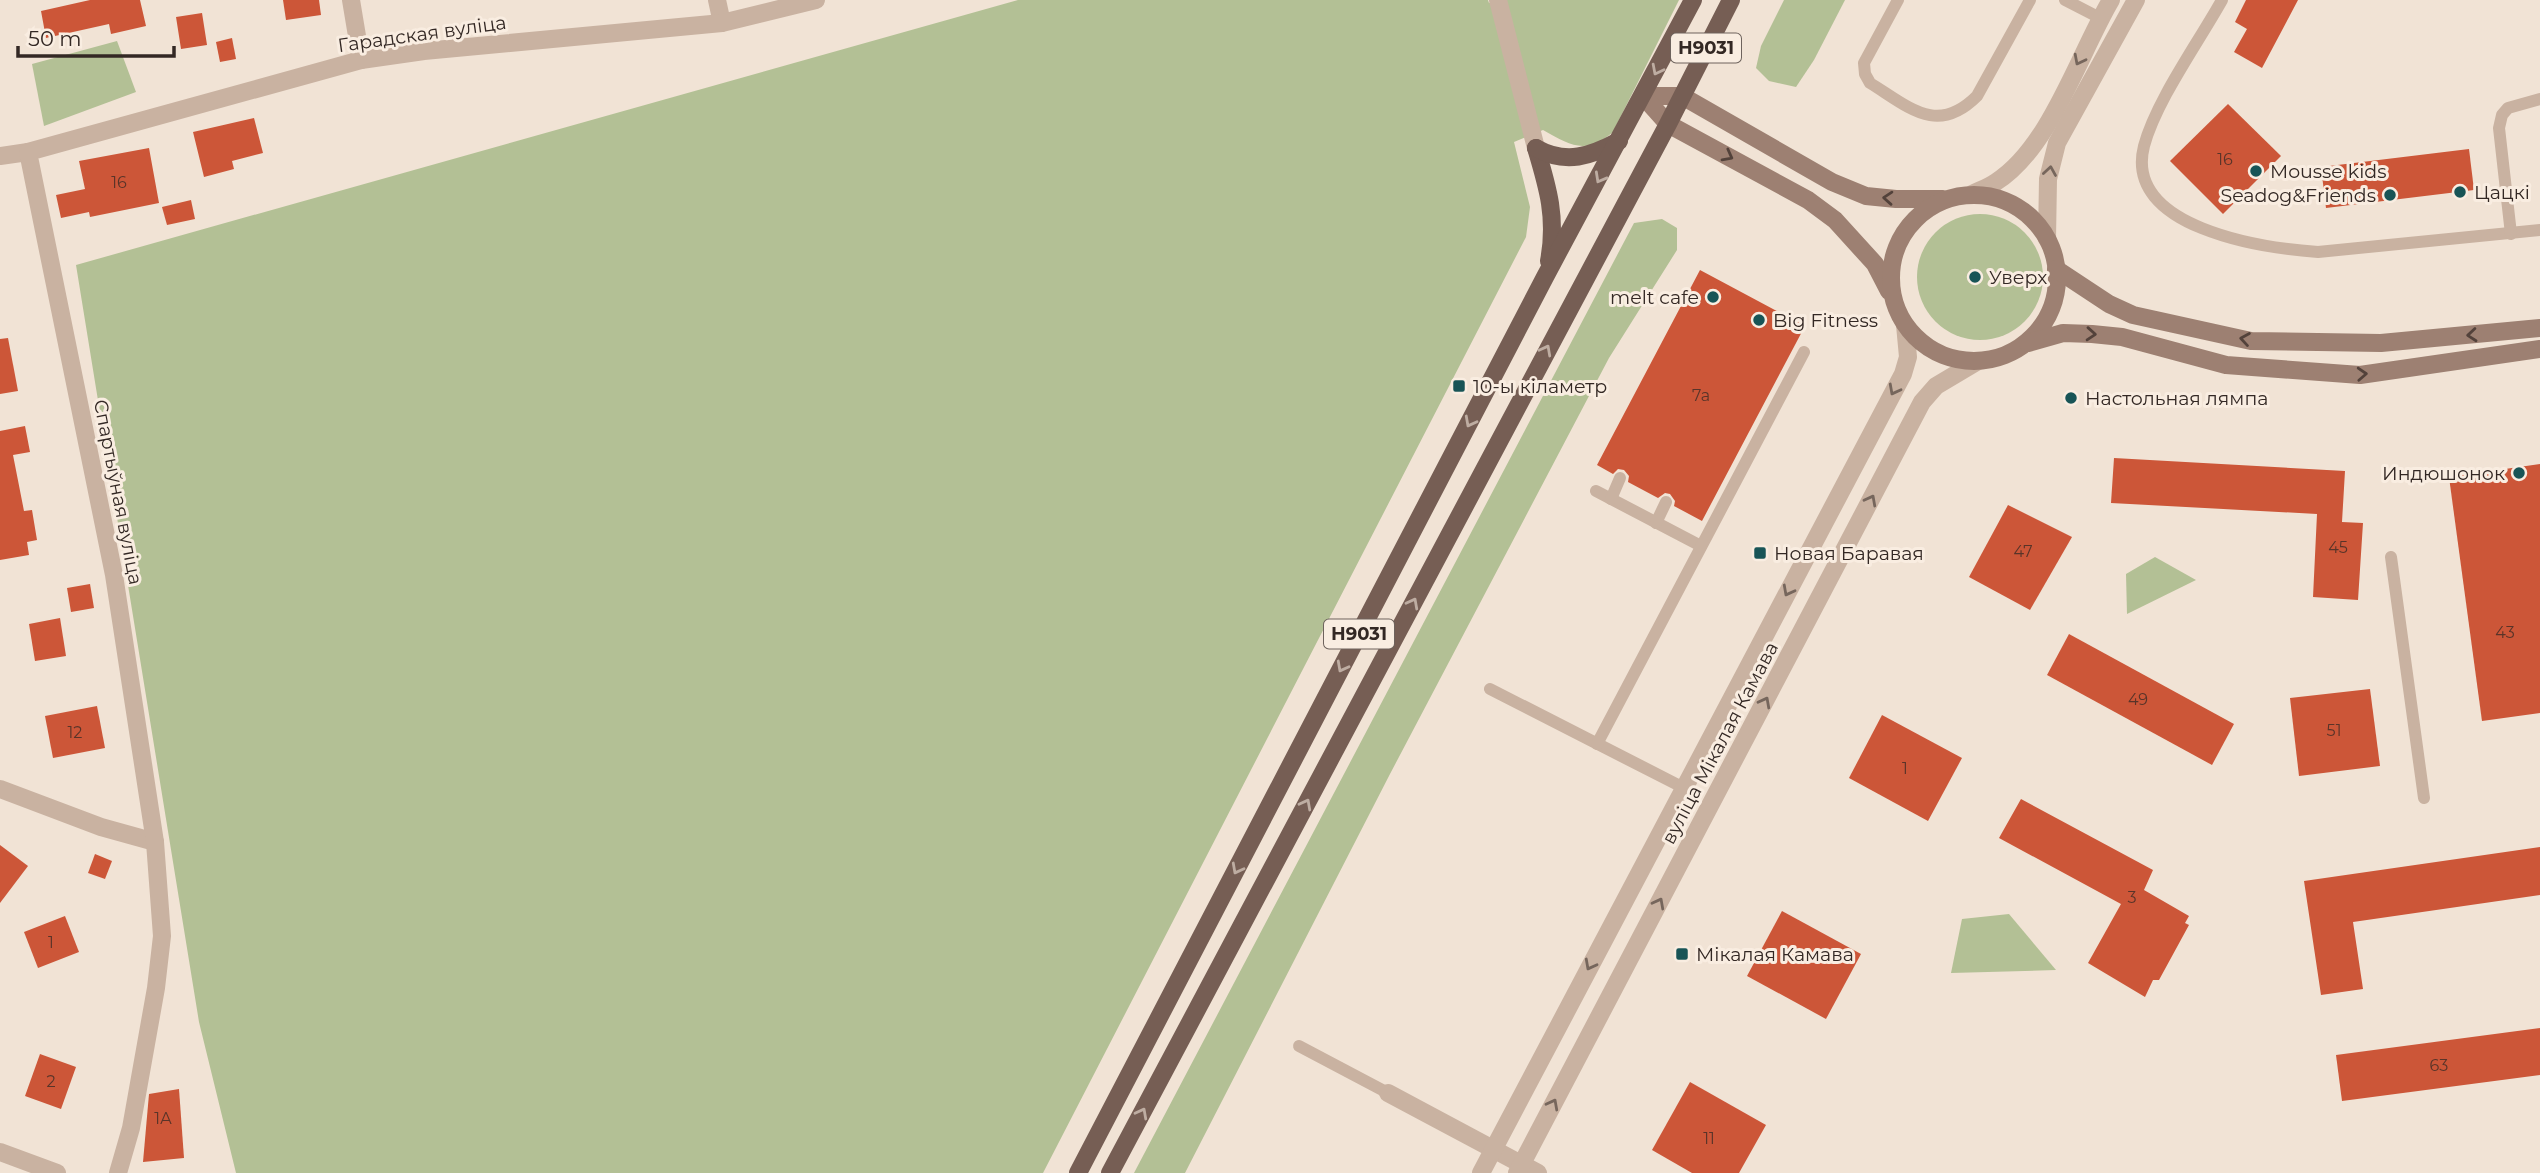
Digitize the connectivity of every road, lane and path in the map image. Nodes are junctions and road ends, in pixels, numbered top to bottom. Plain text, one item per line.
1 (351, 0) edge
2 (717, 0) edge
3 (816, 0) edge
4 (1499, 0) edge
5 (1693, 0) edge
6 (1731, 0) edge
7 (1898, 0) edge
8 (2030, 0) edge
9 (2065, 0) edge
10 (2111, 0) edge
11 (2136, 0) edge
12 (2222, 0) edge
13 (2101, 18) junction
14 (722, 23) junction
15 (361, 60) junction
16 (1643, 96) junction
17 (1682, 96) junction
18 (2540, 99) edge
19 (1668, 124) junction
20 (1619, 141) junction
21 (1536, 148) junction
22 (28, 152) junction
23 (0, 155) edge
24 (1972, 194) junction
25 (1946, 199) junction
26 (2540, 230) edge
27 (2511, 234) junction
28 (2048, 239) junction
29 (2056, 269) junction
30 (1545, 277) junction
31 (1892, 297) junction
32 (1905, 325) junction
33 (2540, 328) edge
34 (2024, 344) junction
35 (2540, 349) edge
36 (1804, 352) dead end
37 (1978, 361) junction
38 (1620, 478) dead end
39 (1597, 491) dead end
40 (1611, 499) junction
41 (1666, 502) dead end
42 (1657, 523) junction
43 (1701, 546) junction
44 (2390, 556) dead end
45 (1490, 689) dead end
46 (1597, 744) junction
47 (1684, 788) junction
48 (0, 789) edge
49 (2424, 798) dead end
50 (155, 842) junction
51 (1299, 1046) dead end
52 (1388, 1093) joint
53 (1494, 1149) junction
54 (0, 1152) edge
55 (1519, 1169) edge
56 (57, 1173) edge
57 (118, 1173) edge
58 (1078, 1173) edge
59 (1110, 1173) edge
60 (1481, 1173) edge
61 (1538, 1173) edge

1 - 15 street
2 - 14 street
3 - 14 street, Гарадская вуліца
4 - 21 street
5 -> 16 main road, Н9031
6 - 17 main road, Н9031
7 - 8 lane
9 - 13 lane
10 - 13 street
28 -> 11 street
12 - 27 lane
13 -> 24 street
14 - 15 street, Гарадская вуліца
15 - 22 street, Гарадская вуліца
16 - 17 main road
16 - 19 main road
16 - 20 main road, Н9031
17 - 19 main road, Н9031
25 -> 17 main road
18 - 27 lane
19 -> 31 main road
59 -> 19 main road, Н9031
20 - 21 main road
20 -> 30 main road, Н9031
21 - 30 main road
22 - 23 street, Гарадская вуліца
22 - 50 street, Спартыўная вуліца
24 - 25 main road
24 - 28 main road
25 - 31 main road
26 - 27 lane
28 - 29 main road
33 -> 29 main road
29 - 34 main road
30 -> 58 main road, Н9031
31 - 32 main road
32 - 37 main road
32 -> 47 street, вуліца Мікалая Камава
34 -> 35 main road
34 - 37 main road
36 - 43 lane
55 -> 37 street, вуліца Мікалая Камава
38 - 40 lane
39 - 40 lane
40 - 42 lane
41 - 42 lane
42 - 43 lane
43 - 46 lane
44 - 49 lane
45 - 46 lane
46 - 47 lane
47 -> 53 street, вуліца Мікалая Камава
48 - 50 street
50 - 57 street, Спартыўная вуліца
51 - 52 lane
52 - 53 street
53 - 55 street
53 - 60 street, вуліца Мікалая Камава
54 - 56 street
55 - 61 street

